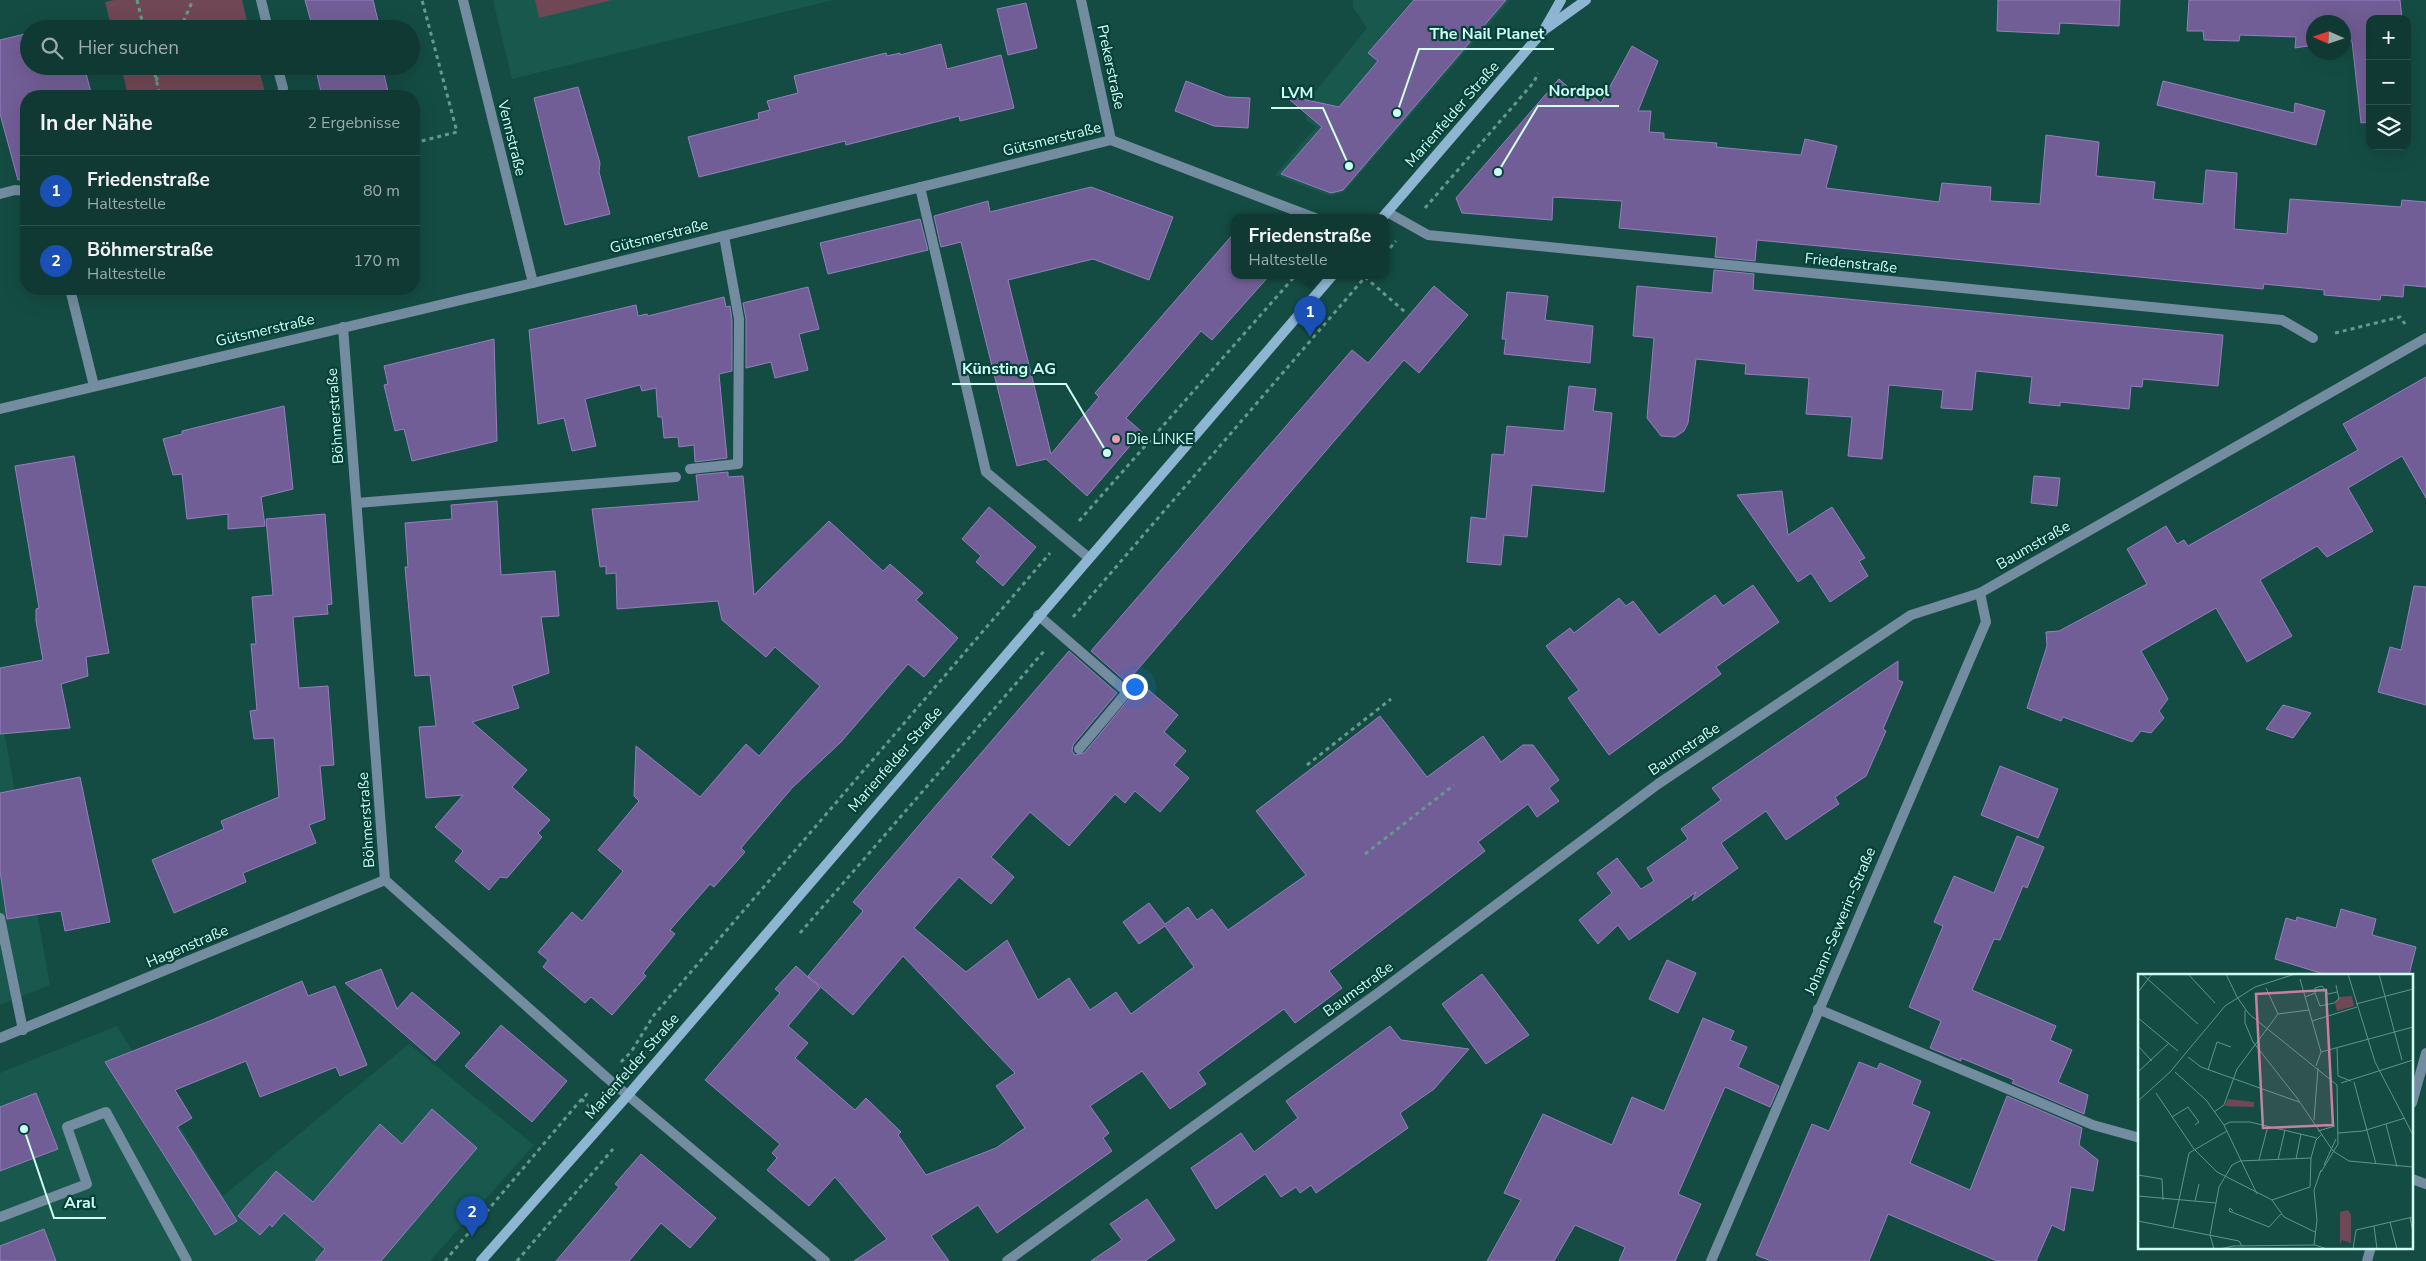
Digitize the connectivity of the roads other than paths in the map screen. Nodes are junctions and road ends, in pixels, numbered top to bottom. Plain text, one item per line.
1 (261, 0) edge
2 (462, 0) edge
3 (1082, 0) edge
4 (1561, 0) edge
5 (1586, 0) edge
6 (266, 20) edge
7 (1544, 30) junction
8 (279, 75) edge
9 (283, 90) edge
10 (1111, 140) junction
11 (920, 187) junction
12 (20, 190) edge
13 (0, 194) edge
14 (1305, 214) edge
15 (1386, 214) edge
16 (1389, 217) edge
17 (724, 236) junction
18 (1329, 279) edge
19 (533, 283) junction
20 (71, 295) edge
21 (343, 327) junction
22 (2313, 338) road end
23 (2426, 338) edge
24 (94, 386) junction
25 (0, 409) edge
26 (690, 469) dead end
27 (676, 477) dead end
28 (357, 502) junction
29 (1089, 558) junction
30 (1980, 593) junction
31 (1038, 615) junction
32 (1080, 749) dead end
33 (385, 880) junction
34 (0, 918) edge
35 (1818, 1009) junction
36 (23, 1030) junction
37 (0, 1038) edge
38 (2426, 1053) edge
39 (628, 1095) junction
40 (2414, 1096) edge
41 (2138, 1137) edge
42 (2414, 1180) edge
43 (2426, 1184) edge
44 (0, 1217) edge
45 (2371, 1248) edge
46 (187, 1261) edge
47 (481, 1261) edge
48 (825, 1261) edge
49 (1007, 1261) edge
50 (1711, 1261) edge
51 (2367, 1261) edge

1 - 6 street
2 - 19 street, Vennstraße
3 - 10 street, Prekerstraße
4 - 7 street, Marienfelder Straße
5 - 7 street, Marienfelder Straße
7 - 15 street, Marienfelder Straße
8 - 9 street
10 - 11 street, Gütsmerstraße
10 - 14 street, Gütsmerstraße
11 - 17 street, Gütsmerstraße
11 - 29 street
12 - 13 street
16 - 22 street, Friedenstraße
17 - 19 street, Gütsmerstraße
17 - 26 street
18 - 29 street, Marienfelder Straße
19 - 21 street, Gütsmerstraße
20 - 24 street
21 - 24 street, Gütsmerstraße
21 - 28 street, Böhmerstraße
23 - 30 street, Baumstraße
24 - 25 street, Gütsmerstraße
27 - 28 street
28 - 33 street, Böhmerstraße
29 - 31 street, Marienfelder Straße
30 - 35 street, Johann-Sewerin-Straße
30 - 49 street, Baumstraße
31 - 32 street
31 - 39 street, Marienfelder Straße
33 - 36 street, Hagenstraße
33 - 39 street, Böhmerstraße
34 - 36 street
35 - 41 street
35 - 50 street, Johann-Sewerin-Straße
36 - 37 street, Hagenstraße
38 - 40 street
39 - 47 street, Marienfelder Straße
39 - 48 street, Böhmerstraße
42 - 43 street
44 - 46 street
45 - 51 street

